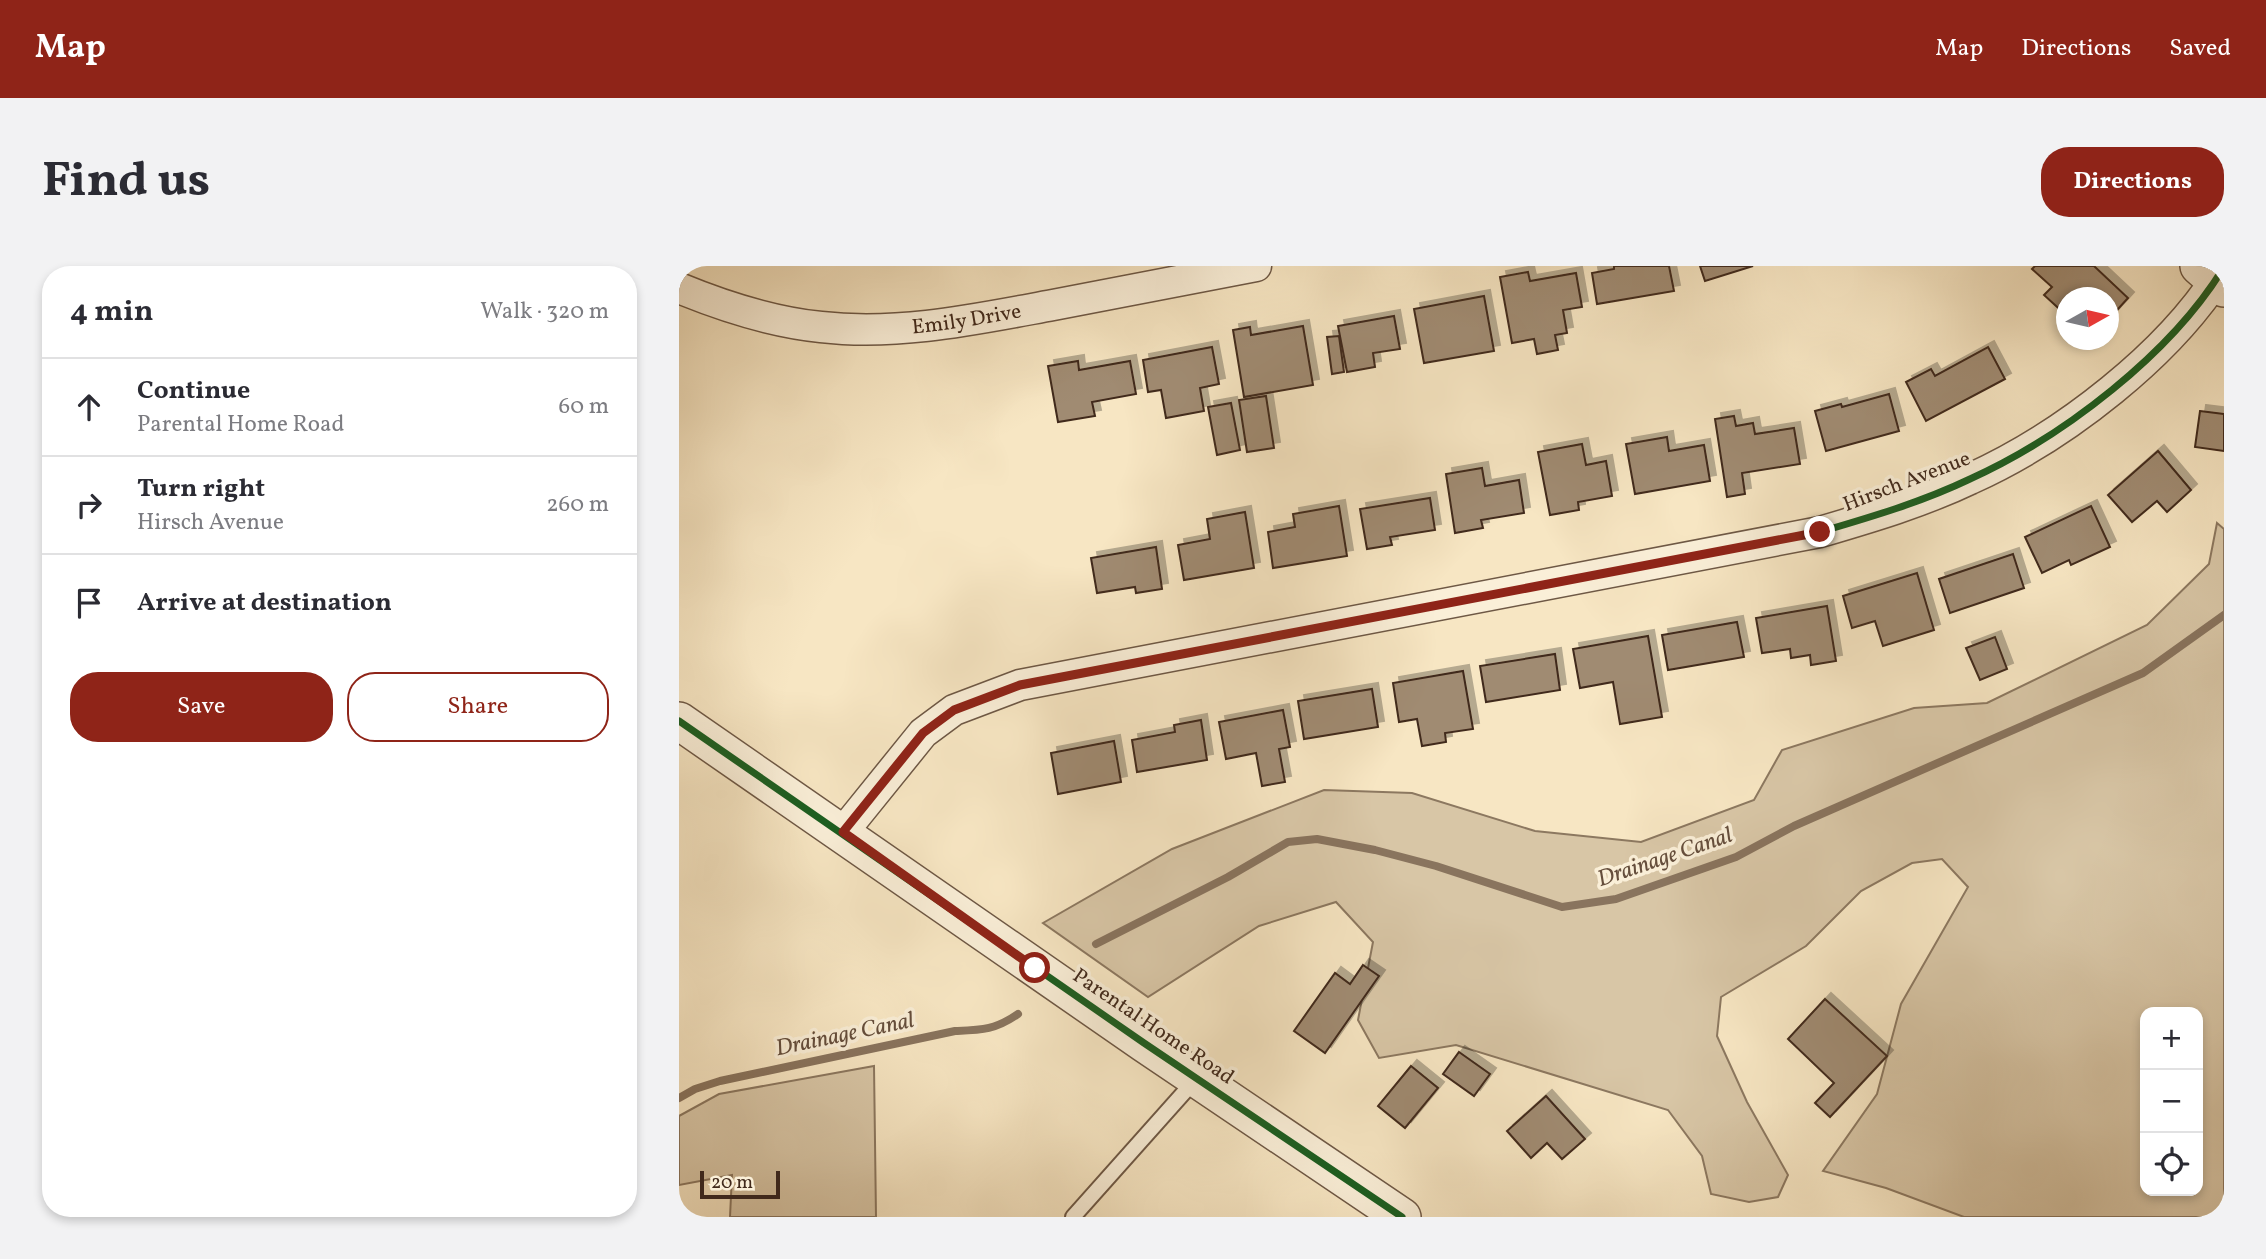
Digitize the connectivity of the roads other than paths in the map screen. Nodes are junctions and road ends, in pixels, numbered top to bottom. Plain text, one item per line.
1 (1256, 266) edge
2 (2216, 276) edge
3 (679, 288) edge
4 (679, 721) edge
5 (843, 832) junction
6 (1197, 1078) junction
7 (1073, 1217) edge
8 (1402, 1217) edge

1 - 3 street, Emily Drive
2 - 5 street, Hirsch Avenue
4 - 5 street, Parental Home Road
5 - 6 street, Parental Home Road
6 - 7 lane
6 - 8 street, Parental Home Road

